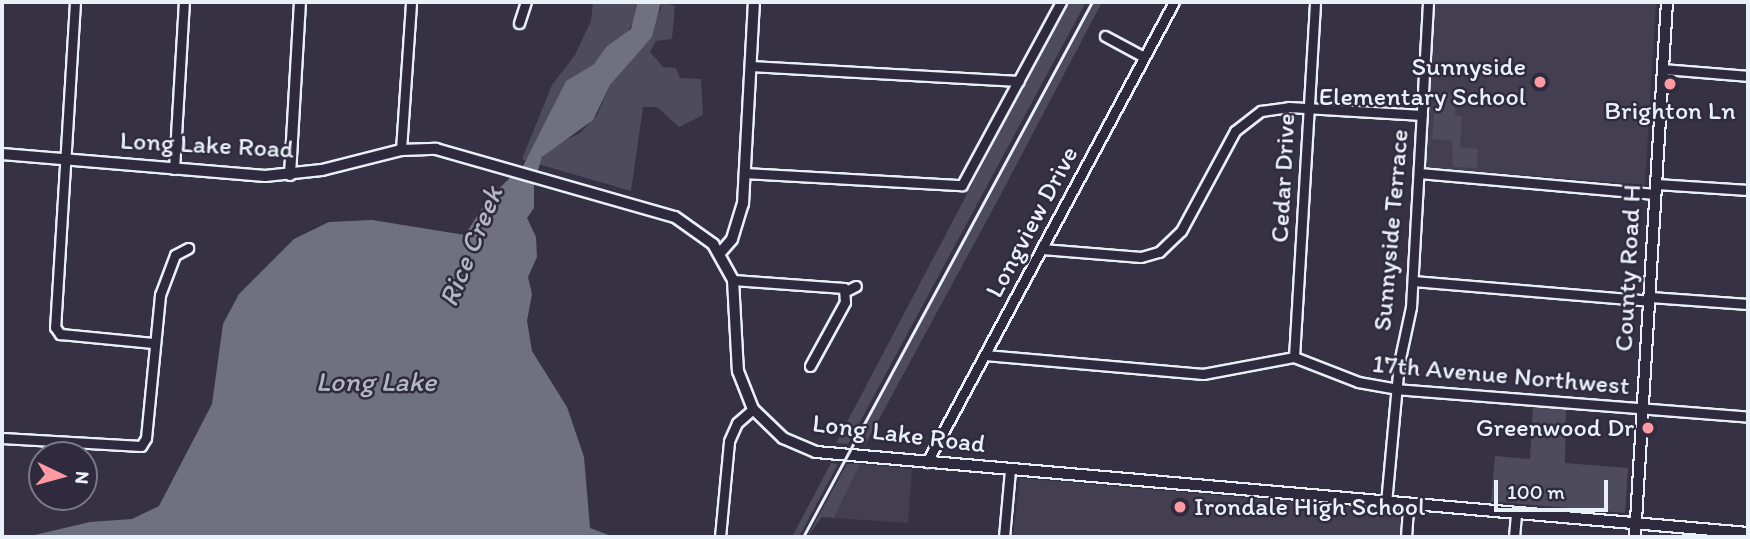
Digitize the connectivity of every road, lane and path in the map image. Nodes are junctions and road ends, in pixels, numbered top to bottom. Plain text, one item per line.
1 (75, 2) edge
2 (184, 2) edge
3 (300, 2) edge
4 (411, 2) edge
5 (526, 2) edge
6 (754, 2) edge
7 (1061, 2) edge
8 (1174, 2) edge
9 (1315, 2) edge
10 (1428, 2) edge
11 (1667, 2) edge
12 (519, 23) dead end
13 (1105, 36) dead end
14 (1144, 57) junction
15 (750, 66) junction
16 (1663, 69) junction
17 (1748, 76) edge
18 (1019, 81) junction
19 (1309, 108) junction
20 (1422, 115) junction
21 (401, 150) junction
22 (2, 154) edge
23 (66, 160) junction
24 (174, 169) junction
25 (744, 173) junction
26 (1419, 173) junction
27 (290, 175) junction
28 (1656, 189) junction
29 (1748, 190) edge
30 (188, 248) dead end
31 (1042, 249) junction
32 (720, 253) junction
33 (733, 280) junction
34 (1413, 281) junction
35 (856, 286) dead end
36 (846, 291) junction
37 (1649, 299) junction
38 (1748, 304) edge
39 (154, 343) junction
40 (985, 355) junction
41 (1294, 357) junction
42 (810, 366) dead end
43 (1396, 389) junction
44 (1643, 409) junction
45 (753, 410) junction
46 (1748, 416) edge
47 (2, 438) edge
48 (927, 463) junction
49 (1010, 470) junction
50 (1385, 503) junction
51 (1408, 505) junction
52 (1516, 514) junction
53 (1636, 524) junction
54 (1748, 533) edge
55 (720, 537) edge
56 (1004, 537) edge
57 (1406, 537) edge
58 (1514, 537) edge
59 (1635, 537) edge

1 - 23 street
2 - 24 street
3 - 27 street
4 - 21 street
5 - 12 street
6 - 15 street
7 - 18 street
8 - 14 street, Longview Drive
9 - 19 street, Cedar Drive
10 - 20 street, Sunnyside Terrace
11 - 16 street, County Road H
13 - 14 street
14 - 31 street, Longview Drive
15 - 18 street
15 - 25 street
16 - 17 street
16 - 28 street, County Road H
18 - 25 street
19 - 20 street
19 - 31 street
19 - 41 street, Cedar Drive
20 - 26 street, Sunnyside Terrace
21 - 27 street, Long Lake Road
21 - 32 street, Long Lake Road
22 - 23 street, Long Lake Road
23 - 24 street, Long Lake Road
23 - 39 street
24 - 27 street, Long Lake Road
25 - 32 street
26 - 28 street
26 - 34 street, Sunnyside Terrace
28 - 29 street
28 - 37 street, County Road H
30 - 39 street
31 - 40 street, Longview Drive
32 - 33 street, Long Lake Road
33 - 36 street
33 - 45 street, Long Lake Road
34 - 37 street
34 - 43 street, Sunnyside Terrace
35 - 36 street
36 - 42 street
37 - 38 street
37 - 44 street, County Road H
39 - 47 street
40 - 41 street
40 - 48 street, Longview Drive
41 - 43 street, 17th Avenue Northwest
43 - 44 street, 17th Avenue Northwest
43 - 50 street, Sunnyside Terrace
44 - 46 street, 17th Avenue Northwest
44 - 53 street, County Road H
45 - 48 street, Long Lake Road
45 - 55 street
48 - 49 street, Long Lake Road
49 - 50 street, Long Lake Road
49 - 56 street
50 - 51 street, Long Lake Road
51 - 52 street, Long Lake Road
51 - 57 street
52 - 53 street, Long Lake Road
52 - 58 street
53 - 54 street, Long Lake Road
53 - 59 street, County Road H

